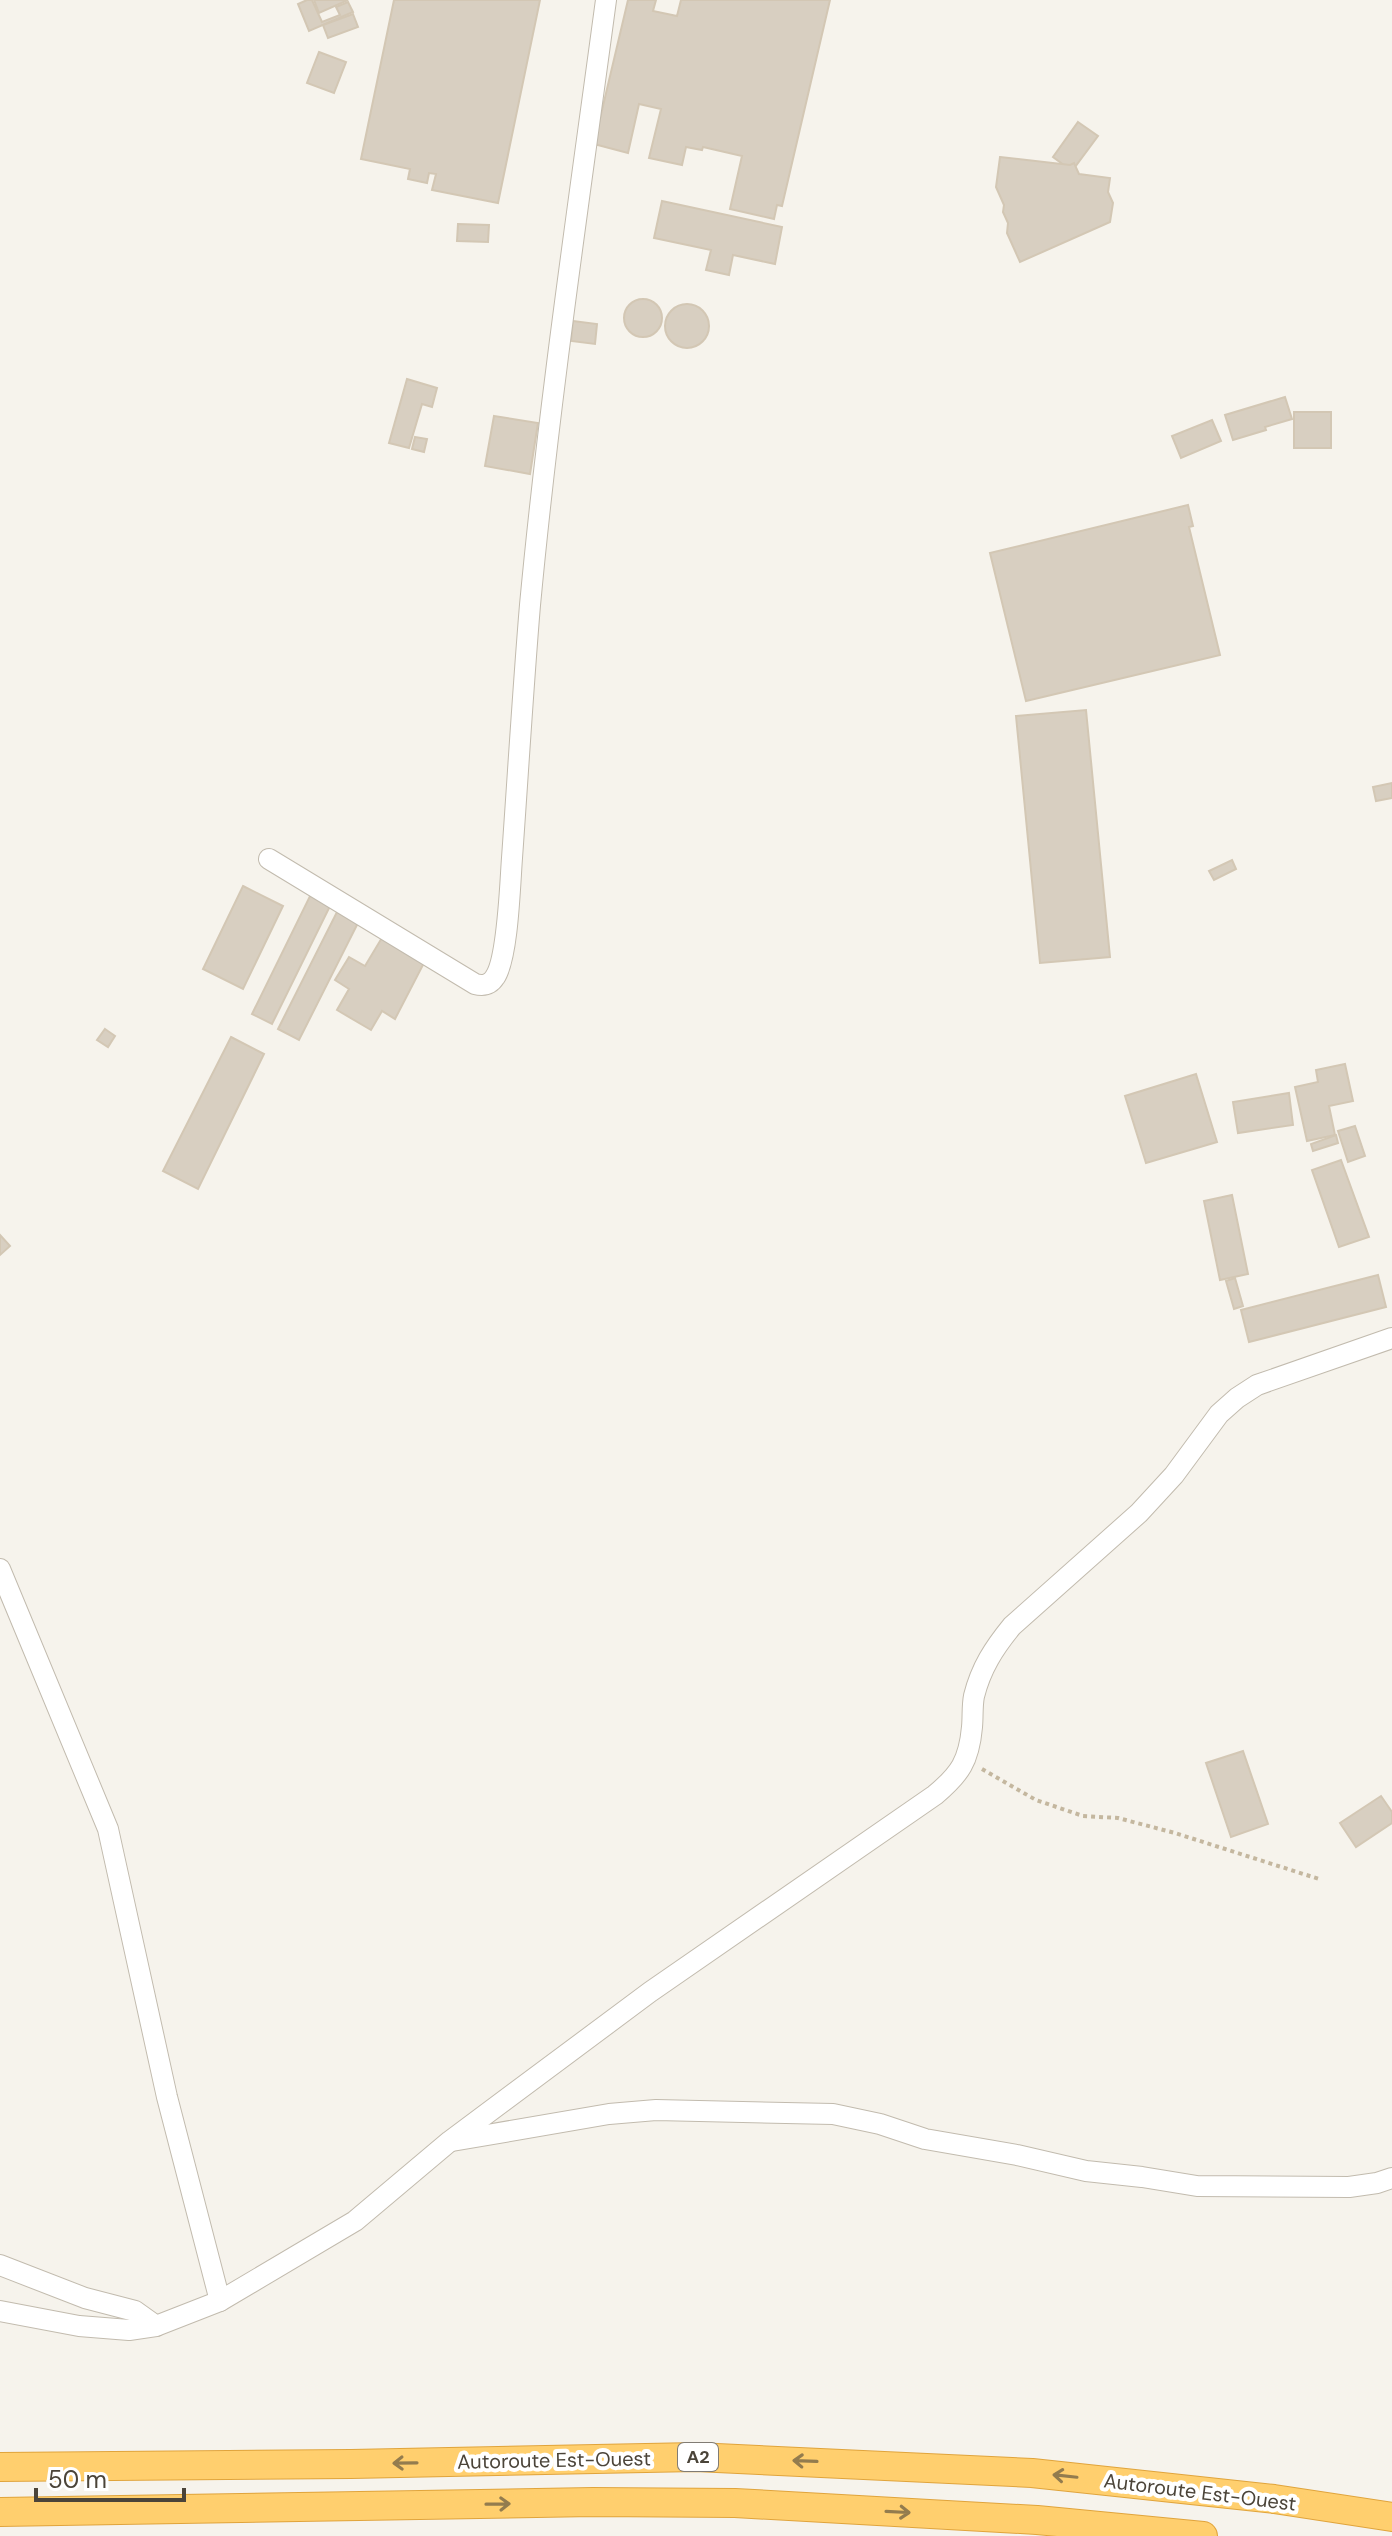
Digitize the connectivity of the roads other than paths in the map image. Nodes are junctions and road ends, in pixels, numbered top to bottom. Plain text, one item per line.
1 (606, 0) edge
2 (269, 859) dead end
3 (1392, 1338) edge
4 (0, 1569) edge
5 (450, 2141) junction
6 (1392, 2178) edge
7 (0, 2265) edge
8 (220, 2301) junction
9 (0, 2311) edge
10 (156, 2326) junction
11 (0, 2467) edge
12 (0, 2512) edge
13 (1392, 2517) edge
14 (1203, 2536) edge

1 - 2 street
3 - 5 street
4 - 8 street
5 - 6 street
5 - 8 street
7 - 10 street
8 - 10 street
9 - 10 street
13 -> 11 highway, Autoroute Est-Ouest / A2
12 -> 14 highway

